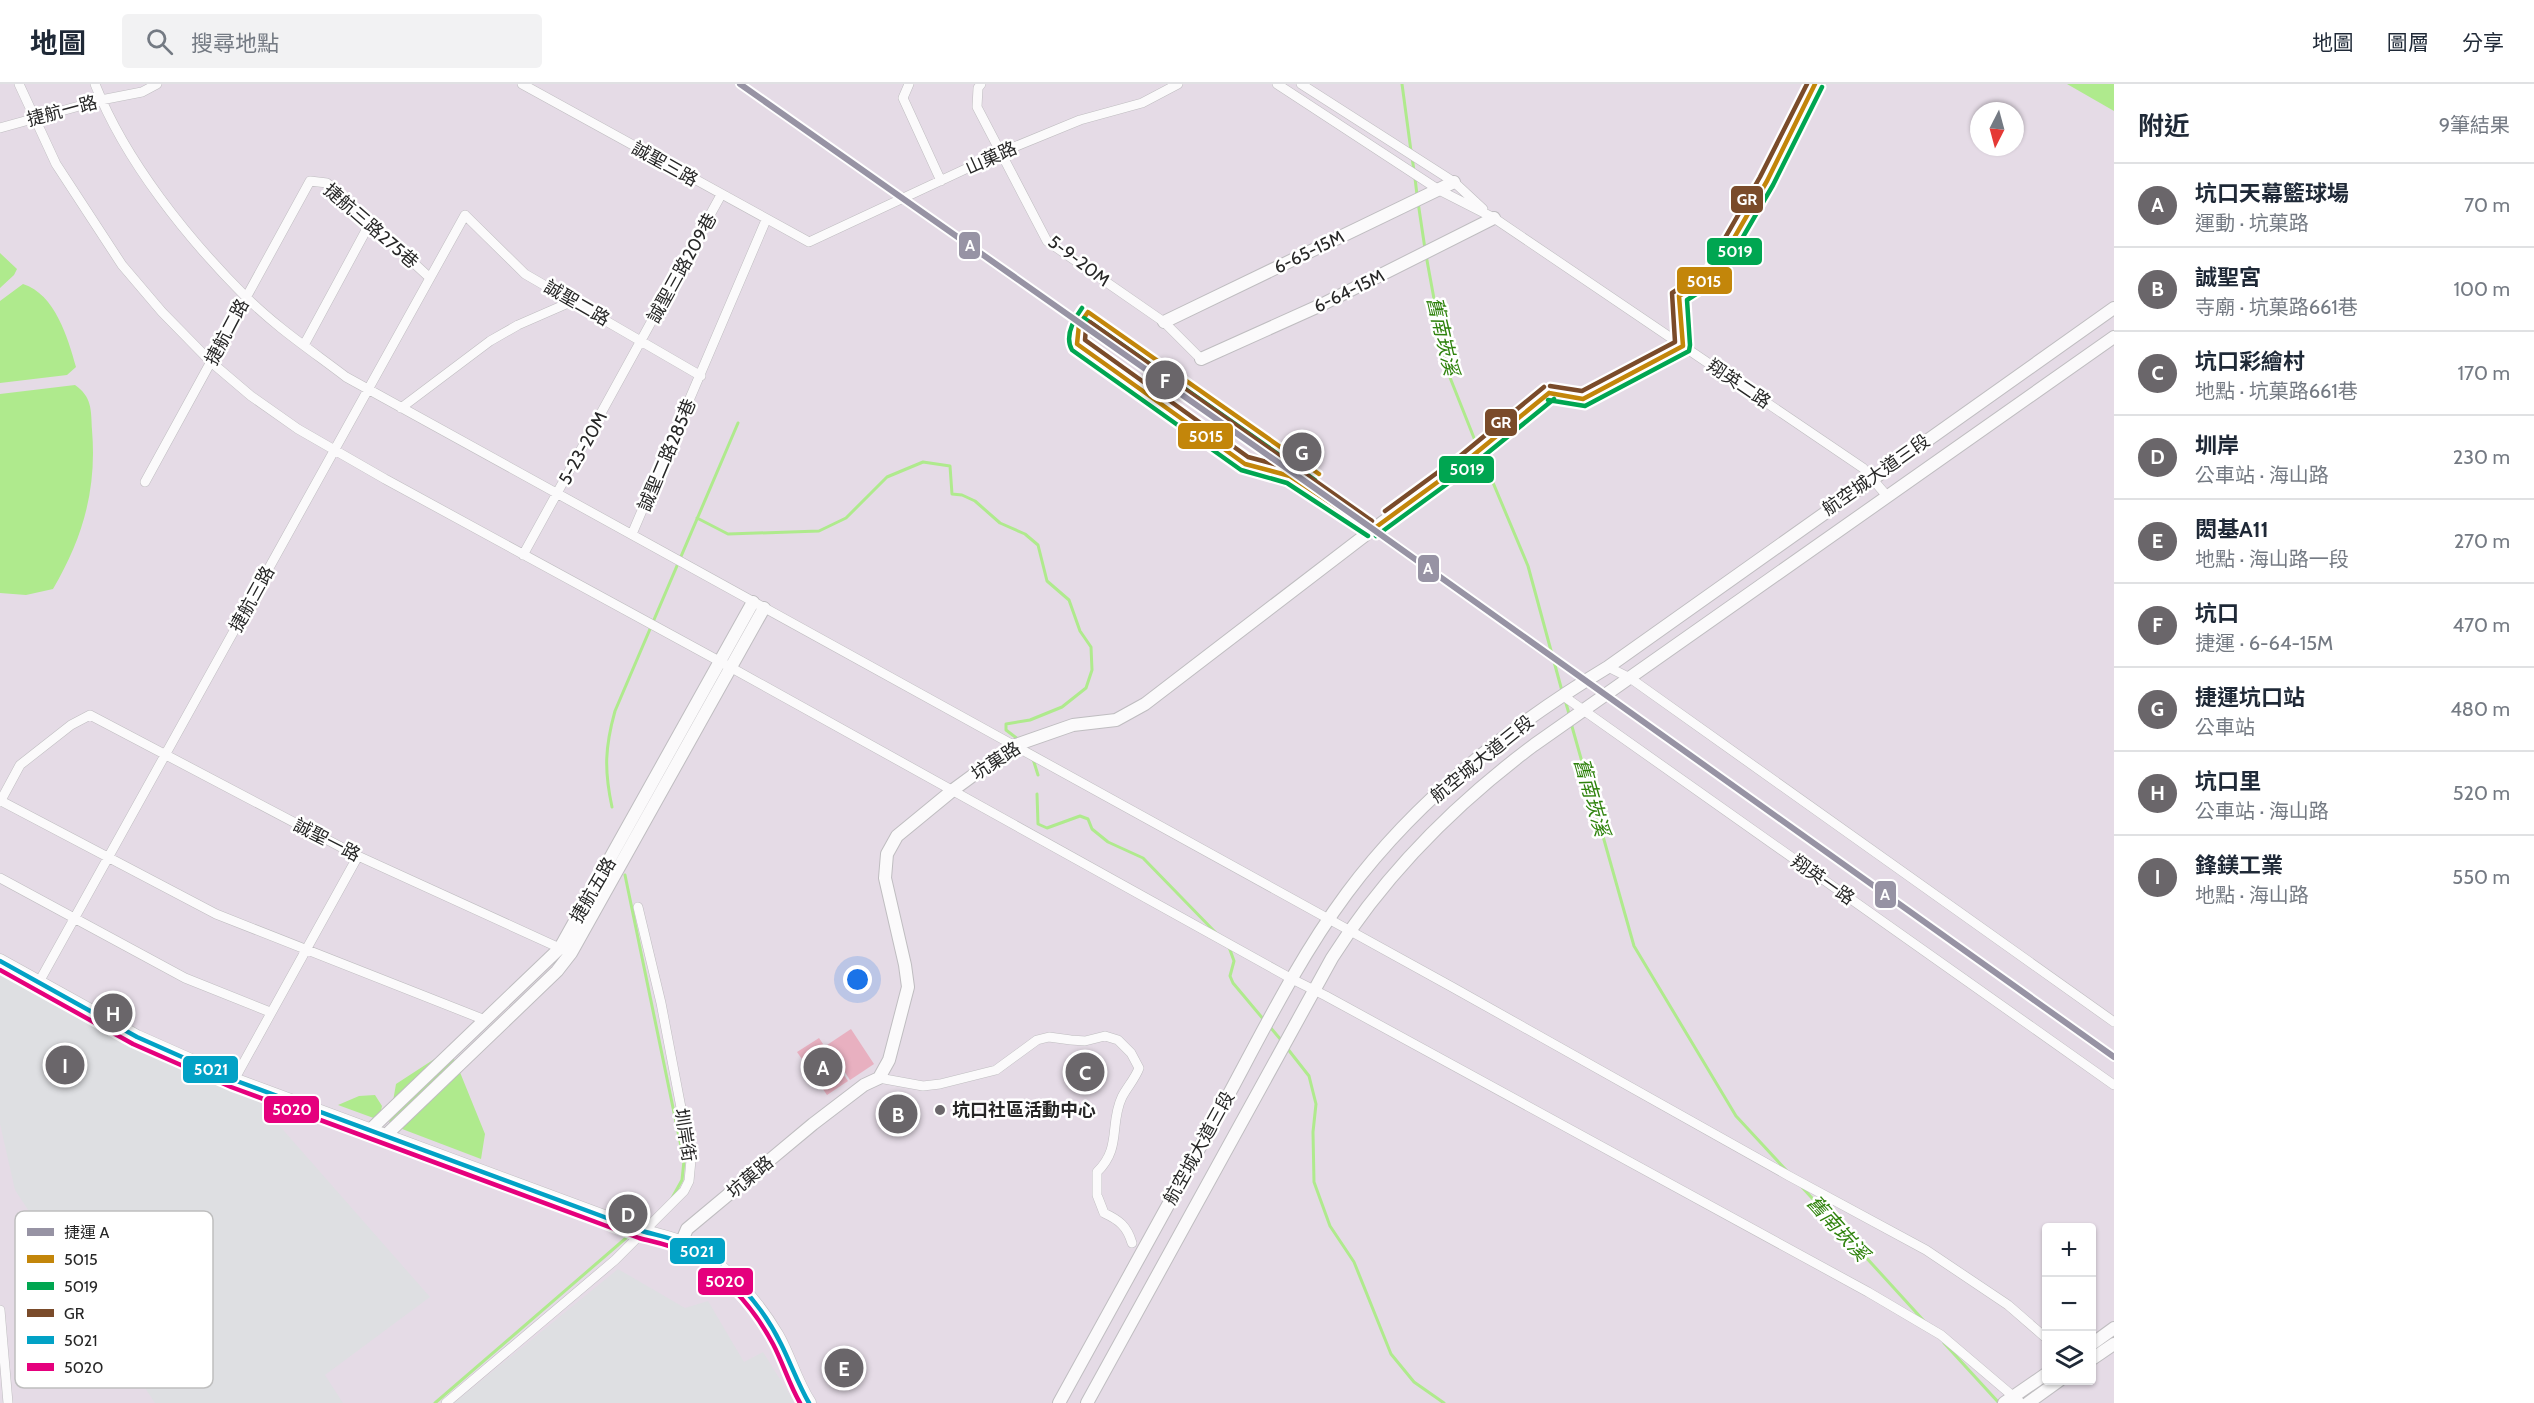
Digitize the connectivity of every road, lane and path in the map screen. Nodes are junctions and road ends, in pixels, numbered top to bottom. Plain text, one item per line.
1 (19, 84) edge
2 (95, 84) edge
3 (157, 84) edge
4 (522, 84) edge
5 (909, 84) edge
6 (981, 84) edge
7 (1178, 84) edge
8 (1277, 84) edge
9 (1301, 84) edge
10 (1815, 84) edge
11 (101, 100) junction
12 (33, 118) junction
13 (0, 128) edge
14 (1002, 152) junction
15 (310, 181) joint
16 (941, 181) junction
17 (1454, 182) junction
18 (1439, 190) junction
19 (721, 195) junction
20 (465, 215) joint
21 (1494, 218) junction
22 (766, 220) junction
23 (370, 224) junction
24 (809, 242) joint
25 (430, 278) junction
26 (246, 297) junction
27 (573, 301) junction
28 (2114, 308) edge
29 (1164, 322) junction
30 (2114, 337) edge
31 (642, 341) junction
32 (304, 345) junction
33 (1683, 346) junction
34 (1201, 359) joint
35 (211, 362) junction
36 (701, 376) junction
37 (368, 389) junction
38 (1549, 393) joint
39 (401, 408) junction
40 (334, 451) junction
41 (1873, 477) junction
42 (145, 482) dead end
43 (557, 494) junction
44 (1887, 496) junction
45 (633, 534) junction
46 (523, 555) junction
47 (759, 605) junction
48 (725, 664) junction
49 (1608, 667) junction
50 (1630, 678) junction
51 (1563, 695) junction
52 (1584, 709) junction
53 (1013, 746) junction
54 (166, 755) junction
55 (953, 790) junction
56 (0, 801) edge
57 (358, 856) junction
58 (109, 859) junction
59 (0, 878) edge
60 (638, 907) dead end
61 (75, 920) junction
62 (1329, 920) junction
63 (1349, 932) junction
64 (306, 948) junction
65 (566, 950) junction
66 (0, 961) edge
67 (1292, 979) junction
68 (39, 982) junction
69 (1314, 990) junction
70 (270, 1012) junction
71 (485, 1020) junction
72 (2114, 1022) edge
73 (879, 1078) junction
74 (234, 1080) junction
75 (2114, 1085) edge
76 (370, 1130) junction
77 (385, 1136) junction
78 (642, 1231) junction
79 (681, 1243) junction
80 (1132, 1243) dead end
81 (0, 1310) edge
82 (2114, 1329) edge
83 (2042, 1335) edge
84 (2096, 1341) edge
85 (2114, 1344) edge
86 (2096, 1356) edge
87 (2042, 1377) edge
88 (2053, 1385) edge
89 (2013, 1401) edge
90 (8, 1403) edge
91 (446, 1403) edge
92 (809, 1403) edge
93 (1059, 1403) edge
94 (1087, 1403) edge
95 (2028, 1403) edge

1 - 12 street
2 - 11 street
3 - 11 street, 捷航一路
4 - 19 street, 誠聖三路
5 - 16 street
6 - 14 street, 5-9-20M
7 - 14 street, 山菓路
8 - 18 street, 翔英二路
9 - 17 street, 翔英二路
10 - 33 street
11 - 12 street, 捷航一路
11 - 26 street
12 - 13 street, 捷航一路
12 - 35 street
14 - 16 street, 山菓路
14 - 29 street, 5-9-20M
15 - 23 street, 捷航三路275巷
15 - 26 street, 捷航二路
16 - 24 street, 山菓路
17 - 18 street, 6-65-15M
17 - 21 street, 翔英二路
18 - 21 street, 翔英二路
18 - 29 street, 6-65-15M
19 - 22 street, 誠聖三路
19 - 31 street, 誠聖三路209巷
20 - 25 street, 捷航三路
20 - 27 street, 誠聖二路
21 - 33 street, 翔英二路
21 - 34 street, 6-64-15M
22 - 24 street, 誠聖三路
22 - 36 street, 誠聖二路285巷
23 - 25 street, 捷航三路275巷
23 - 32 street
25 - 37 street, 捷航三路
26 - 32 street
26 - 35 street, 捷航二路
27 - 31 street, 誠聖二路
27 - 39 street
28 - 41 street, 航空城大道三段
29 - 34 street, 5-9-20M
30 - 44 street, 航空城大道三段
31 - 36 street, 誠聖二路
31 - 43 street, 5-23-20M
32 - 37 street
33 - 38 street
33 - 41 street, 翔英二路
35 - 40 street
35 - 42 street, 捷航二路
36 - 45 street, 誠聖二路285巷
37 - 39 street
37 - 40 street, 捷航三路
38 - 53 street, 坑菓路
39 - 43 street
40 - 46 street
40 - 54 street, 捷航三路
41 - 44 street, 翔英二路
41 - 49 street, 航空城大道三段
43 - 45 street
43 - 46 street, 5-23-20M
44 - 50 street, 航空城大道三段
45 - 47 street
46 - 48 street
47 - 48 street, 捷航五路
47 - 53 street
48 - 55 street
48 - 65 street, 捷航五路
49 - 50 street
49 - 51 street, 航空城大道三段
50 - 52 street, 航空城大道三段
50 - 72 street
51 - 52 street, 翔英一路
51 - 62 street, 航空城大道三段
52 - 63 street, 航空城大道三段
52 - 75 street, 翔英一路
53 - 55 street, 坑菓路
53 - 62 street
54 - 56 street, 誠聖一路
54 - 57 street, 誠聖一路
54 - 58 street, 捷航三路
55 - 67 street
55 - 73 street, 坑菓路
56 - 58 street
57 - 64 street
57 - 65 street, 誠聖一路
58 - 61 street, 捷航三路
58 - 64 street
59 - 61 street
60 - 78 street, 圳岸街
61 - 68 street, 捷航三路
61 - 70 street
62 - 63 street
62 - 67 street, 航空城大道三段
63 - 69 street, 航空城大道三段
63 - 83 street
64 - 70 street
64 - 71 street
65 - 71 street, 捷航五路
65 - 77 street, 捷航五路
66 - 68 main road
67 - 69 street
67 - 93 street, 航空城大道三段
68 - 74 main road
69 - 89 street
69 - 94 street, 航空城大道三段
70 - 74 street
71 - 76 street, 捷航五路
73 - 79 street, 坑菓路
73 - 80 street
74 - 76 main road
76 - 77 main road
77 - 78 main road
78 - 79 main road
78 - 91 street, 圳岸街
79 - 92 main road
81 - 90 street
82 - 84 street
85 - 86 street
87 - 89 street
88 - 95 street

